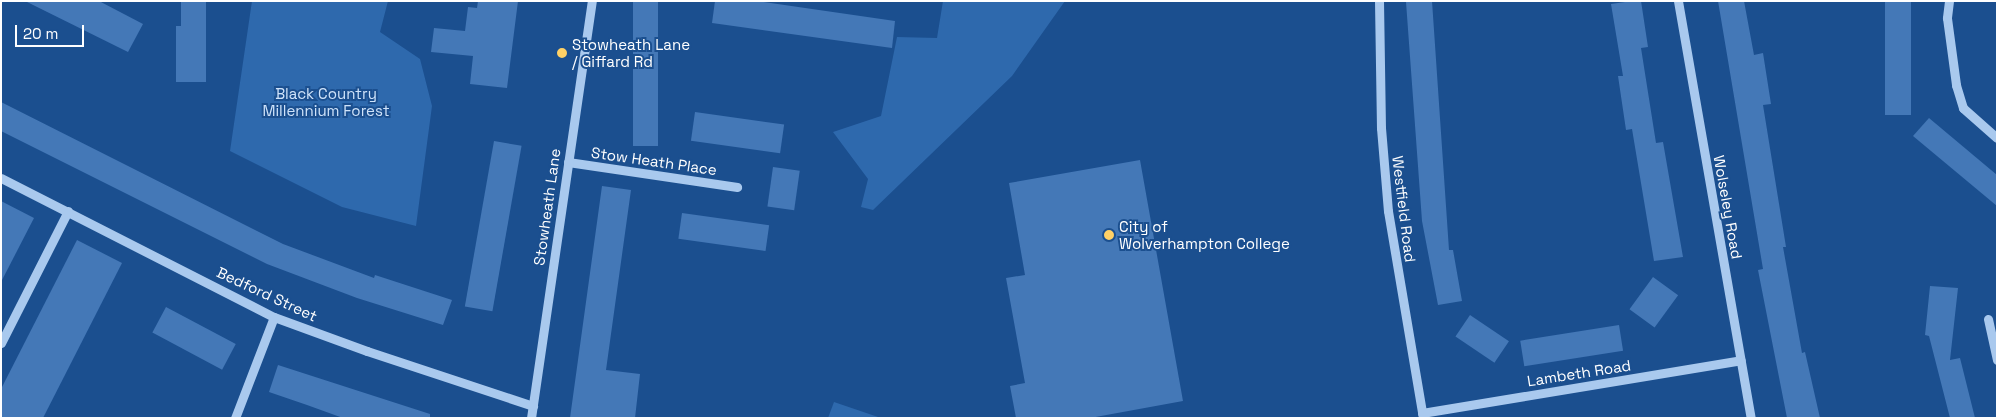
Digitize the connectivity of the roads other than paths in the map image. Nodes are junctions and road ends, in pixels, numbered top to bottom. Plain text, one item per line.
1 (592, 1) edge
2 (1379, 1) edge
3 (1678, 1) edge
4 (1949, 1) edge
5 (1997, 138) edge
6 (568, 162) junction
7 (1, 178) edge
8 (737, 187) dead end
9 (68, 211) junction
10 (274, 316) junction
11 (1988, 319) dead end
12 (1, 343) edge
13 (1741, 360) junction
14 (1997, 360) edge
15 (533, 406) junction
16 (1423, 416) edge
17 (235, 418) edge
18 (532, 418) edge
19 (1751, 418) edge

1 - 6 street, Stowheath Lane
2 - 16 street, Westfield Road
3 - 13 street, Wolseley Road
4 - 5 street
6 - 8 street, Stow Heath Place
6 - 15 street, Stowheath Lane
7 - 9 street, Bedford Street
9 - 10 street, Bedford Street
9 - 12 street
10 - 15 street, Bedford Street
10 - 17 street
11 - 14 street
13 - 16 street, Lambeth Road
13 - 19 street, Wolseley Road
15 - 18 street, Stowheath Lane

